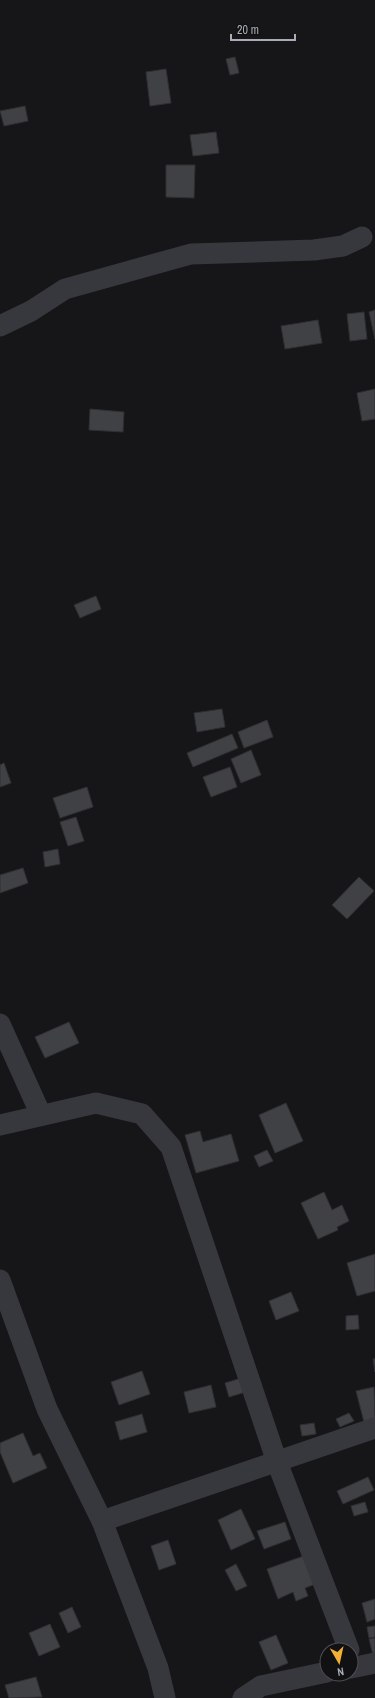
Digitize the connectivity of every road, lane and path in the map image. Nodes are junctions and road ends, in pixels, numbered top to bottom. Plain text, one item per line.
1 (362, 237) dead end
2 (0, 326) edge
3 (0, 1024) edge
4 (41, 1115) junction
5 (0, 1125) edge
6 (0, 1280) edge
7 (375, 1428) edge
8 (277, 1462) junction
9 (102, 1521) junction
10 (349, 1642) edge
11 (319, 1674) edge
12 (165, 1698) edge
13 (243, 1698) edge

1 - 2 street
3 - 4 street
4 - 5 street
4 - 8 street
6 - 9 street
7 - 8 street
8 - 9 street
8 - 10 street
9 - 12 street
11 - 13 street

